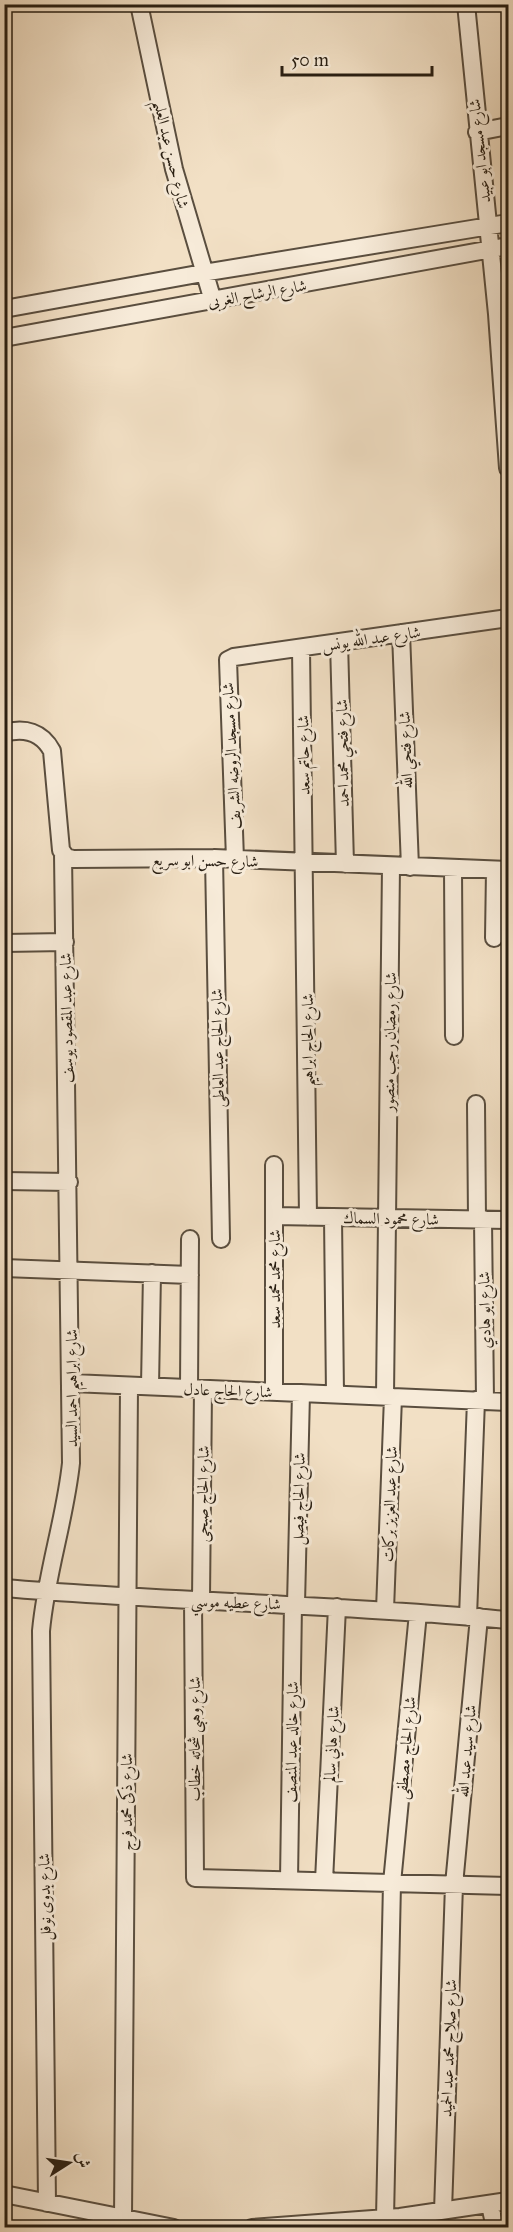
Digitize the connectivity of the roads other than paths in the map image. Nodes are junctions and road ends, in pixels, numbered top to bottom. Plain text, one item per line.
1 (139, 4) edge
2 (466, 4) edge
3 (508, 126) edge
4 (477, 132) junction
5 (508, 223) edge
6 (487, 226) junction
7 (419, 238) junction
8 (508, 246) edge
9 (490, 250) junction
10 (423, 262) junction
11 (203, 273) junction
12 (213, 301) junction
13 (4, 309) edge
14 (503, 313) edge
15 (4, 338) edge
16 (505, 374) edge
17 (508, 459) edge
18 (508, 618) edge
19 (401, 633) junction
20 (339, 642) junction
21 (301, 648) junction
22 (234, 657) joint
23 (4, 732) edge
24 (63, 854) junction
25 (213, 858) junction
26 (235, 859) junction
27 (305, 863) junction
28 (345, 864) junction
29 (391, 866) junction
30 (410, 867) junction
31 (453, 868) junction
32 (502, 870) edge
33 (494, 938) dead end
34 (65, 942) junction
35 (4, 943) edge
36 (454, 1036) dead end
37 (476, 1104) dead end
38 (274, 1165) dead end
39 (4, 1181) edge
40 (69, 1182) junction
41 (274, 1216) junction
42 (308, 1217) junction
43 (333, 1217) junction
44 (387, 1218) junction
45 (480, 1219) junction
46 (508, 1220) edge
47 (190, 1239) dead end
48 (221, 1239) dead end
49 (4, 1268) edge
50 (71, 1269) junction
51 (152, 1273) junction
52 (190, 1275) junction
53 (72, 1383) junction
54 (129, 1386) junction
55 (150, 1386) junction
56 (196, 1388) junction
57 (274, 1392) junction
58 (301, 1393) junction
59 (335, 1394) junction
60 (389, 1396) junction
61 (480, 1400) junction
62 (508, 1402) edge
63 (4, 1588) edge
64 (45, 1592) junction
65 (128, 1599) junction
66 (197, 1600) junction
67 (294, 1604) junction
68 (337, 1607) junction
69 (385, 1610) junction
70 (418, 1613) junction
71 (473, 1617) junction
72 (508, 1620) edge
73 (289, 1880) junction
74 (324, 1881) junction
75 (392, 1883) junction
76 (454, 1885) junction
77 (508, 1886) edge
78 (4, 2194) edge
79 (508, 2201) edge
80 (47, 2203) junction
81 (490, 2205) junction
82 (443, 2211) junction
83 (396, 2221) edge
84 (133, 2223) edge
85 (301, 2226) edge
86 (174, 2228) edge
87 (252, 2228) edge
88 (495, 2228) edge

1 - 11 street, شارع حسن عبد العليم
2 - 4 street, شارع مسجد ابو عبيد
3 - 4 street
4 - 6 street, شارع مسجد ابو عبيد
5 - 6 street, شارع الرشاح الغربى
6 - 7 street, شارع الرشاح الغربى
6 - 9 street, شارع مسجد ابو عبيد
7 - 10 street
7 - 11 street, شارع الرشاح الغربى
8 - 9 street, شارع الرشاح الغربى
9 - 10 street, شارع الرشاح الغربى
9 - 14 street, شارع مسجد ابو عبيد
10 - 12 street, شارع الرشاح الغربى
11 - 12 street, شارع حسن عبد العليم
11 - 13 street, شارع الرشاح الغربى
12 - 15 street, شارع الرشاح الغربى
14 - 16 street, شارع مسجد ابو عبيد
16 - 17 street, شارع مسجد ابو عبيد
18 - 19 street, شارع عبد الله يونس
19 - 20 street, شارع عبد الله يونس
19 - 30 street, شارع فتحي الله
20 - 21 street, شارع عبد الله يونس
20 - 28 street, شارع فتحي محمد احمد
21 - 22 street, شارع عبد الله يونس
21 - 27 street, شارع حاتم سعد
22 - 26 street, شارع مسجد الروضه الشريف
23 - 24 street
24 - 25 street, شارع حسن ابو سريع
24 - 34 street, شارع عبد المقصود يوسف
25 - 26 street, شارع حسن ابو سريع
25 - 48 street, شارع الحاج عبد العاطى
26 - 27 street, شارع حسن ابو سريع
27 - 28 street, شارع حسن ابو سريع
27 - 42 street, شارع الحاج ابراهيم
28 - 29 street, شارع حسن ابو سريع
29 - 30 street, شارع حسن ابو سريع
29 - 44 street, شارع رمضان رجب منصور
30 - 31 street, شارع حسن ابو سريع
31 - 32 street, شارع حسن ابو سريع
31 - 36 street
32 - 33 street
34 - 35 street
34 - 40 street, شارع عبد المقصود يوسف
37 - 45 street, شارع ابو هادي
38 - 41 street, شارع محمد محمد سعد
39 - 40 street
40 - 50 street, شارع ابراهيم احمد السيد
41 - 42 street, شارع محمود السماك
41 - 57 street, شارع محمد محمد سعد
42 - 43 street, شارع محمود السماك
43 - 44 street, شارع محمود السماك
43 - 59 street
44 - 45 street, شارع محمود السماك
44 - 60 street, شارع عبد العزيز بركات
45 - 46 street, شارع محمود السماك
45 - 61 street, شارع ابو هادي
47 - 52 street, شارع الحاج صبحى
49 - 50 street
50 - 51 street
50 - 53 street, شارع ابراهيم احمد السيد
51 - 52 street
51 - 55 street
52 - 56 street, شارع الحاج صبحى
53 - 54 street, شارع الحاج عادل
53 - 64 street, شارع ابراهيم احمد السيد
54 - 55 street, شارع الحاج عادل
54 - 65 street, شارع ذكى محمد فرج
55 - 56 street, شارع الحاج عادل
56 - 57 street, شارع الحاج عادل
56 - 66 street, شارع الحاج صبحى
57 - 58 street, شارع الحاج عادل
58 - 59 street, شارع الحاج عادل
58 - 67 street, شارع الحاج فيصل
59 - 60 street, شارع الحاج عادل
60 - 61 street, شارع الحاج عادل
60 - 69 street, شارع عبد العزيز بركات
61 - 62 street, شارع الحاج عادل
61 - 71 street, شارع ابو هادي
63 - 64 street, شارع عطيه موسي
64 - 65 street, شارع عطيه موسي
64 - 80 street, شارع بدوى نوفل
65 - 66 street, شارع عطيه موسي
65 - 84 street, شارع ذكى محمد فرج
66 - 67 street, شارع عطيه موسي
66 - 73 street, شارع وهبى شحاته خطاب
67 - 68 street, شارع عطيه موسي
67 - 73 street, شارع خالد عبد المنصف
68 - 69 street, شارع عطيه موسي
68 - 74 street, شارع هاني سالم
69 - 70 street, شارع عطيه موسي
70 - 71 street, شارع عطيه موسي
70 - 75 street, شارع الحاج مصطفى
71 - 72 street, شارع عطيه موسي
71 - 76 street, شارع سيد عبد الله
73 - 74 street
74 - 75 street
75 - 76 street
75 - 83 street, شارع الحاج مصطفى
76 - 77 street
76 - 82 street, شارع صلاح محمد عبد الحميد
78 - 80 street
79 - 81 street
80 - 84 street
81 - 82 street
81 - 88 street
82 - 83 street
83 - 85 street
84 - 86 street
85 - 87 street

